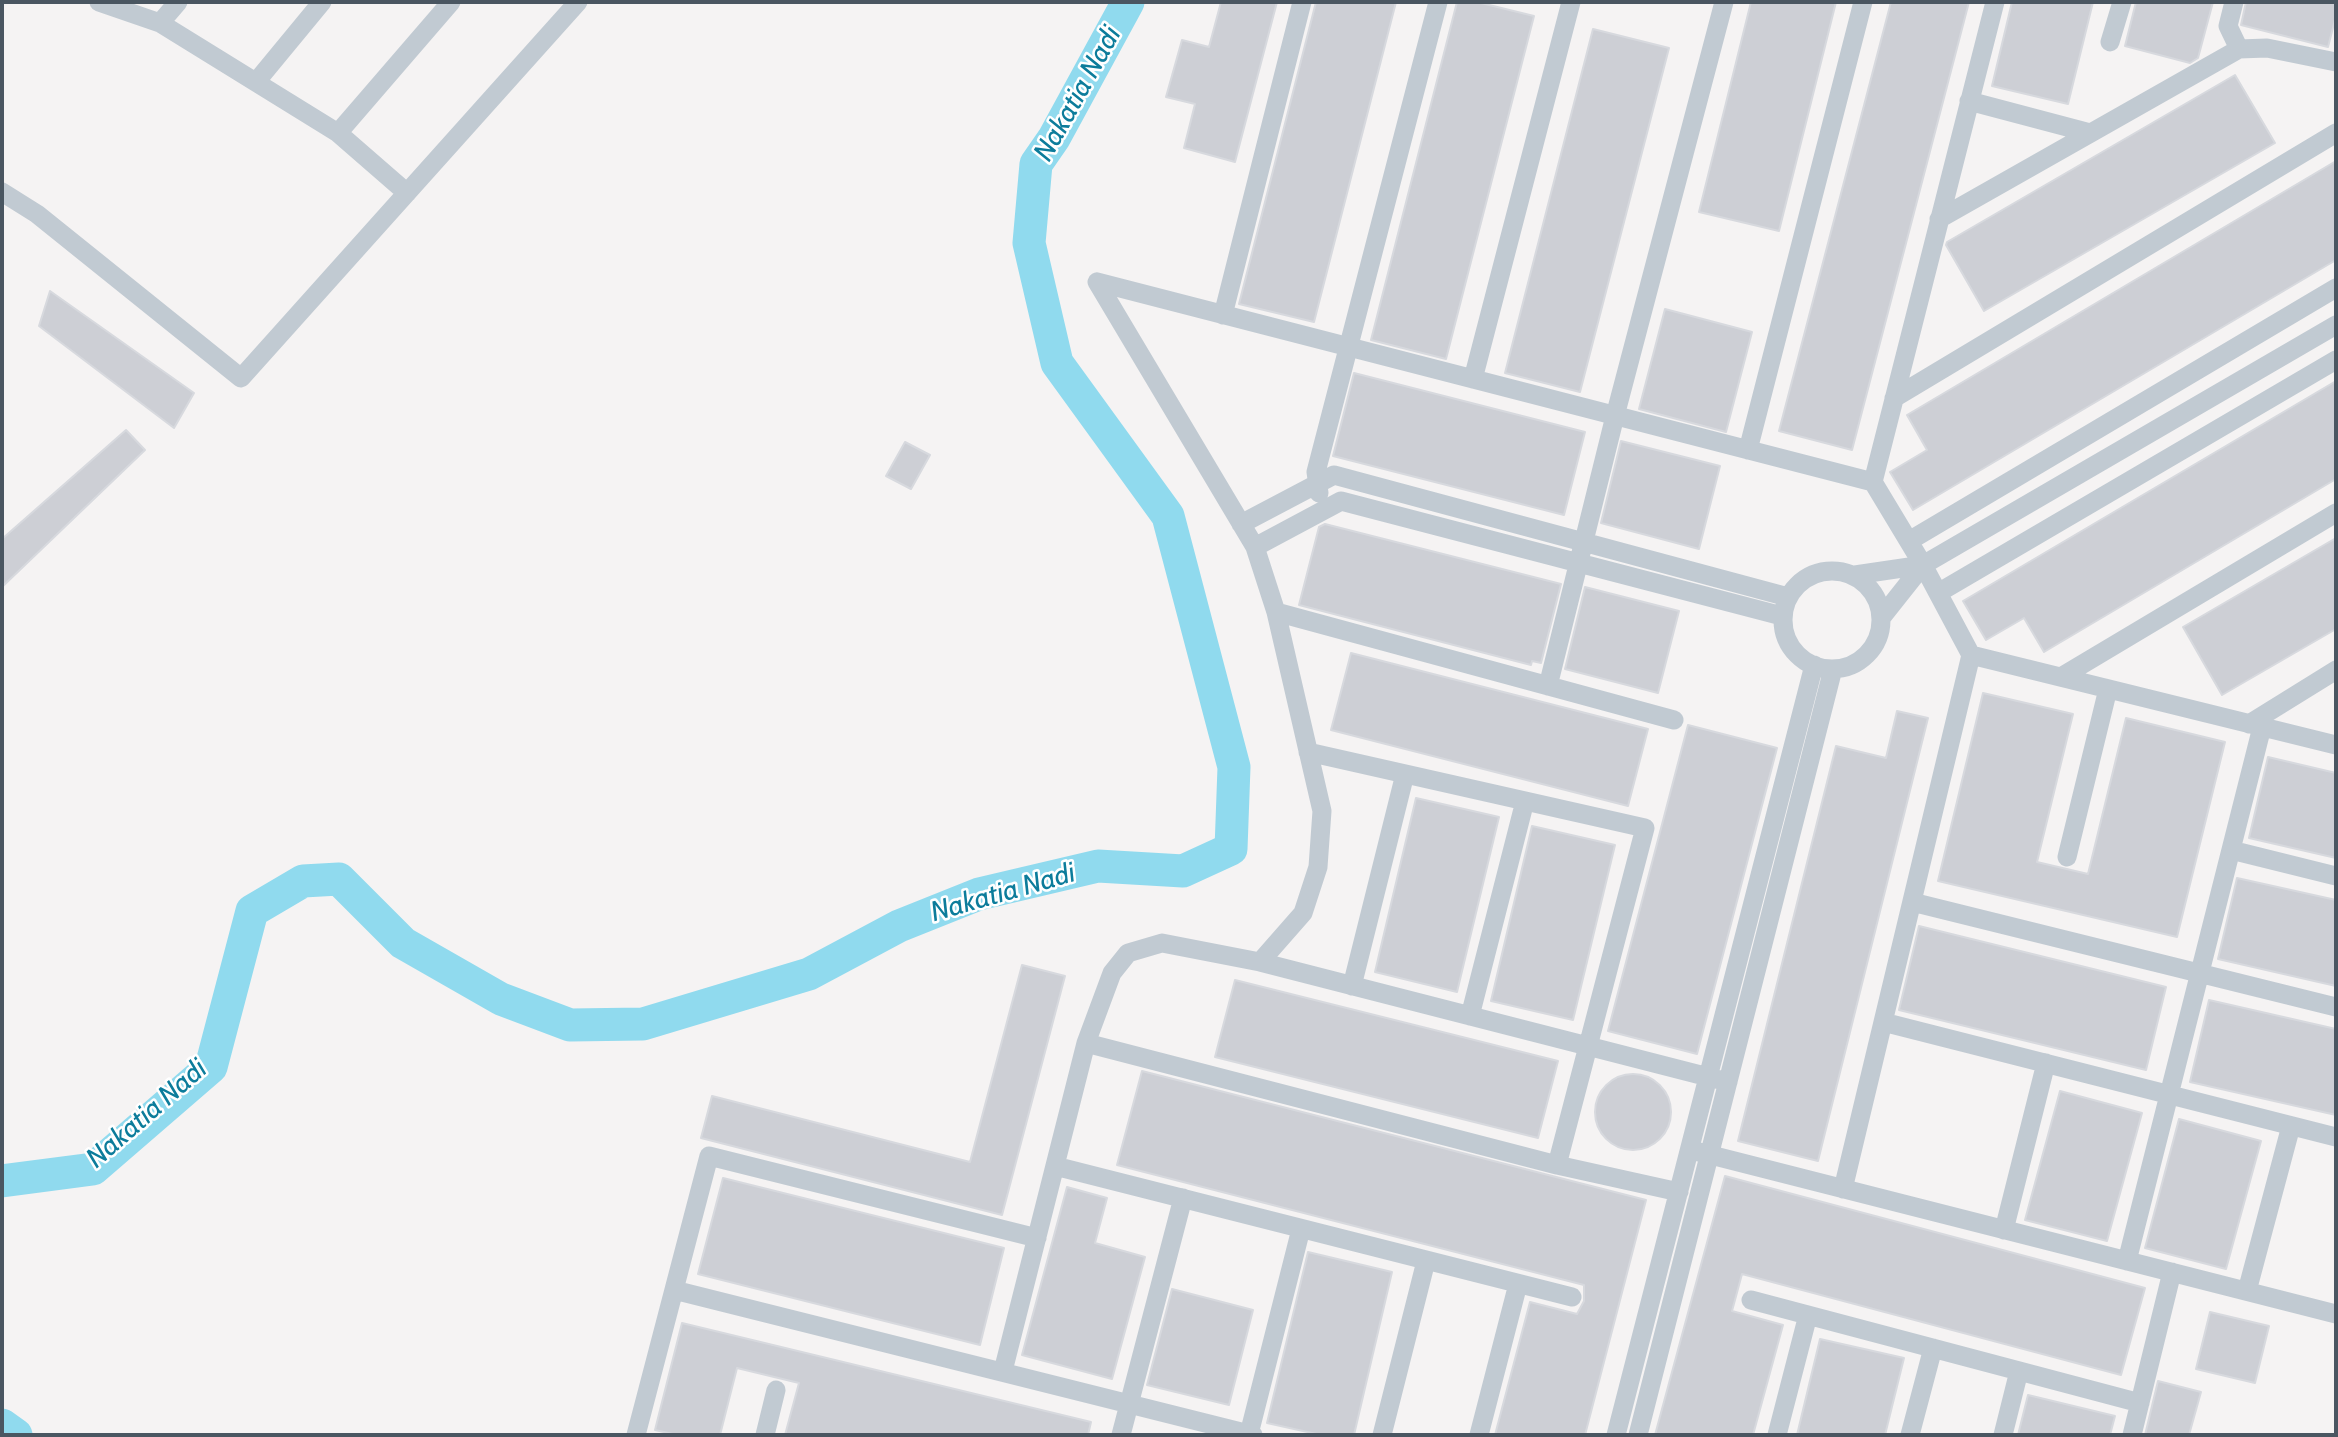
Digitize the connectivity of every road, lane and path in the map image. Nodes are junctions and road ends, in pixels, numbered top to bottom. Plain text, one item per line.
1 (99, 2) edge
2 (170, 2) edge
3 (178, 2) edge
4 (323, 2) edge
5 (452, 2) edge
6 (578, 2) edge
7 (1302, 2) edge
8 (1438, 2) edge
9 (1571, 2) edge
10 (1724, 2) edge
11 (1863, 2) edge
12 (1995, 2) edge
13 (2122, 2) edge
14 (2234, 2) edge
15 (160, 23) junction
16 (2110, 42) dead end
17 (2239, 49) junction
18 (2336, 62) edge
19 (256, 82) junction
20 (1969, 101) junction
21 (2336, 132) edge
22 (338, 133) junction
23 (2090, 133) junction
24 (2, 192) edge
25 (407, 193) junction
26 (1940, 219) junction
27 (2336, 288) edge
28 (1223, 315) junction
29 (2336, 325) edge
30 (1349, 347) junction
31 (2336, 360) edge
32 (1474, 379) junction
33 (1894, 398) junction
34 (1615, 416) junction
35 (1748, 450) junction
36 (1873, 482) junction
37 (1317, 483) junction
38 (1323, 511) junction
39 (2336, 513) edge
40 (1241, 524) junction
41 (1909, 541) junction
42 (1584, 542) junction
43 (1255, 547) junction
44 (1579, 563) junction
45 (1923, 565) junction
46 (1855, 575) junction
47 (1938, 593) junction
48 (1785, 607) junction
49 (1276, 612) junction
50 (1881, 618) junction
51 (1971, 655) junction
52 (1824, 667) junction
53 (2336, 670) edge
54 (2061, 677) junction
55 (1548, 686) junction
56 (2108, 689) junction
57 (1674, 720) dead end
58 (2255, 725) junction
59 (2336, 745) edge
60 (1308, 752) junction
61 (1405, 774) junction
62 (1525, 801) junction
63 (2231, 850) junction
64 (2067, 857) dead end
65 (2336, 876) edge
66 (1912, 902) junction
67 (1260, 962) junction
68 (2200, 974) junction
69 (1352, 986) junction
70 (2336, 1007) edge
71 (1470, 1016) junction
72 (1883, 1021) junction
73 (1086, 1043) junction
74 (1588, 1046) junction
75 (2046, 1063) junction
76 (1708, 1077) junction
77 (1728, 1082) junction
78 (2169, 1094) junction
79 (2291, 1126) junction
80 (2336, 1137) edge
81 (1690, 1150) junction
82 (1709, 1155) junction
83 (1557, 1165) junction
84 (1055, 1166) junction
85 (1843, 1189) junction
86 (1679, 1192) junction
87 (1183, 1198) junction
88 (1301, 1228) junction
89 (2004, 1230) junction
90 (1037, 1238) junction
91 (1426, 1261) junction
92 (2127, 1261) junction
93 (2172, 1272) junction
94 (1518, 1284) junction
95 (674, 1290) junction
96 (2248, 1291) junction
97 (1572, 1297) dead end
98 (1751, 1300) dead end
99 (2336, 1314) edge
100 (1808, 1315) junction
101 (1933, 1348) junction
102 (1003, 1371) junction
103 (2019, 1371) junction
104 (776, 1390) dead end
105 (2140, 1403) junction
106 (1130, 1404) junction
107 (636, 1435) edge
108 (765, 1435) edge
109 (1121, 1435) edge
110 (1251, 1435) edge
111 (1382, 1435) edge
112 (1479, 1435) edge
113 (1616, 1435) edge
114 (1638, 1435) edge
115 (1777, 1435) edge
116 (1910, 1435) edge
117 (2003, 1435) edge
118 (2132, 1435) edge

1 - 15 street
2 - 15 street
3 - 15 street
4 - 19 street
5 - 22 street
6 - 25 street
7 - 28 street
8 - 30 street
9 - 32 street
10 - 34 street
11 - 35 street
12 - 20 street
13 - 16 street
14 - 17 street
15 - 19 street
17 - 18 street
17 - 23 street
19 - 22 street
20 - 23 street
20 - 26 street
21 - 33 street
22 - 25 street
23 - 26 street
24 - 25 street
26 - 33 street
27 - 41 street
28 - 30 street
28 - 40 street
29 - 45 street
30 - 32 street
30 - 37 street
31 - 47 street
32 - 34 street
33 - 36 street
34 - 35 street
34 - 42 street
35 - 36 street
36 - 41 street
37 - 38 street
37 - 40 street
37 - 42 street
38 - 43 street
38 - 44 street
39 - 54 street
40 - 43 street
41 - 45 street
42 - 44 street
42 - 48 street
43 - 49 street
44 - 48 street
44 - 55 street
45 - 46 street
45 - 47 street
45 - 50 street
46 - 48 street
46 - 50 street
47 - 51 street
48 - 52 street
49 - 55 street
49 - 60 street
50 - 52 street
51 - 54 street
51 - 66 street
52 - 76 street
52 - 77 street
53 - 58 street
54 - 56 street
55 - 57 street
56 - 58 street
56 - 64 street
58 - 59 street
58 - 63 street
60 - 61 street
60 - 67 street
61 - 62 street
61 - 69 street
62 - 71 street
62 - 74 street
63 - 65 street
63 - 68 street
66 - 68 street
66 - 72 street
67 - 69 street
67 - 73 street
68 - 70 street
68 - 78 street
69 - 71 street
71 - 74 street
72 - 75 street
72 - 85 street
73 - 83 street
73 - 84 street
74 - 76 street
74 - 83 street
75 - 78 street
75 - 89 street
76 - 77 street
76 - 81 street
77 - 82 street
78 - 79 street
78 - 92 street
79 - 80 street
79 - 96 street
81 - 82 street
81 - 86 street
82 - 85 street
82 - 114 street
83 - 86 street
84 - 87 street
84 - 90 street
85 - 89 street
86 - 113 street
87 - 88 street
87 - 106 street
88 - 91 street
88 - 110 street
89 - 92 street
90 - 95 street
90 - 102 street
91 - 94 street
91 - 111 street
92 - 93 street
93 - 96 street
93 - 105 street
94 - 97 street
94 - 112 street
95 - 102 street
95 - 107 street
96 - 99 street
98 - 100 street
100 - 101 street
100 - 115 street
101 - 103 street
101 - 116 street
102 - 106 street
103 - 105 street
103 - 117 street
104 - 108 street
105 - 118 street
106 - 109 street
106 - 110 street

